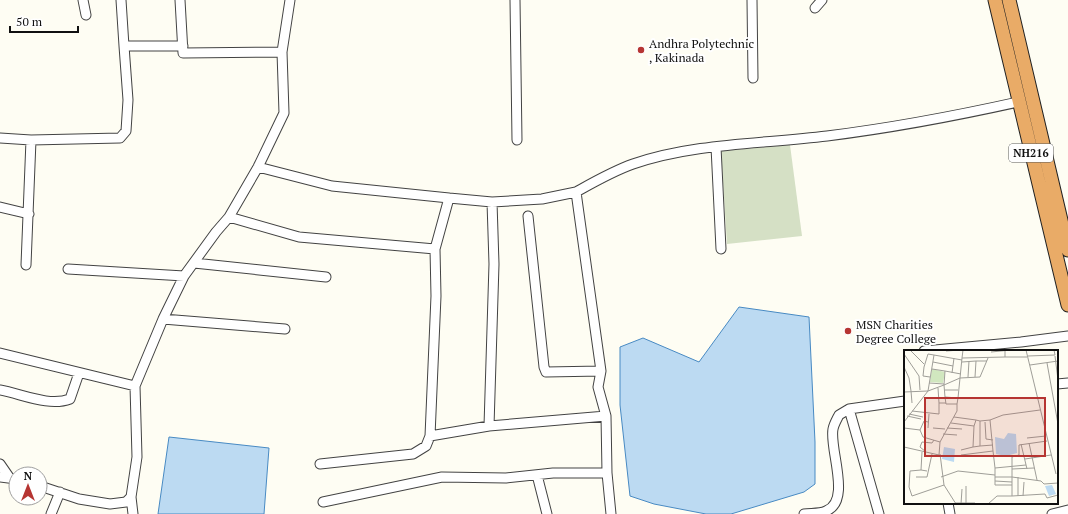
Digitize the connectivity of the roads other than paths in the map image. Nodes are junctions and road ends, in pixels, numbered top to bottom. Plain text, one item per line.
1 (84, 0) edge
2 (121, 0) edge
3 (180, 0) edge
4 (290, 0) edge
5 (515, 0) edge
6 (752, 0) edge
7 (822, 0) edge
8 (994, 0) edge
9 (1009, 0) edge
10 (815, 8) dead end
11 (86, 15) dead end
12 (124, 46) junction
13 (183, 46) junction
14 (282, 52) junction
15 (753, 78) dead end
16 (1018, 102) junction
17 (0, 138) edge
18 (32, 140) junction
19 (517, 140) dead end
20 (716, 147) junction
21 (258, 167) junction
22 (576, 192) junction
23 (449, 198) junction
24 (492, 202) junction
25 (0, 207) edge
26 (29, 214) junction
27 (528, 216) dead end
28 (229, 217) junction
29 (435, 249) junction
30 (721, 249) dead end
31 (1068, 250) edge
32 (194, 263) junction
33 (26, 265) dead end
34 (68, 269) dead end
35 (184, 276) junction
36 (326, 277) dead end
37 (1068, 305) edge
38 (163, 319) junction
39 (285, 329) dead end
40 (1068, 336) edge
41 (935, 350) edge
42 (0, 353) edge
43 (601, 371) junction
44 (79, 373) junction
45 (1068, 383) edge
46 (1058, 384) edge
47 (135, 386) junction
48 (0, 390) edge
49 (904, 401) edge
50 (849, 409) junction
51 (606, 416) junction
52 (489, 426) junction
53 (430, 436) junction
54 (0, 464) edge
55 (320, 464) dead end
56 (607, 473) junction
57 (537, 474) junction
58 (8, 477) edge
59 (48, 488) edge
60 (60, 492) junction
61 (131, 497) junction
62 (322, 502) dead end
63 (948, 504) edge
64 (1068, 510) edge
65 (51, 514) edge
66 (133, 514) edge
67 (547, 514) edge
68 (611, 514) edge
69 (804, 514) edge
70 (879, 514) edge
71 (950, 514) edge
72 (1052, 514) edge

1 - 11 street
2 - 12 street
3 - 13 street
4 - 14 street
5 - 19 street
6 - 15 street
7 - 10 street
8 - 16 highway, NH216
9 - 31 highway, NH216
12 - 13 street
12 - 18 street
13 - 14 street
14 - 21 street
16 - 20 street
16 - 37 highway, NH216
17 - 18 street
18 - 26 street
20 - 22 street
20 - 30 street
21 - 23 street
21 - 28 street
22 - 24 street
22 - 43 street
23 - 24 street
23 - 29 street
24 - 52 street
25 - 26 street
26 - 33 street
27 - 43 street
28 - 29 street
28 - 32 street
29 - 53 street
32 - 35 street
32 - 36 street
34 - 35 street
35 - 38 street
38 - 39 street
38 - 47 street
40 - 41 street
42 - 44 street
43 - 51 street
44 - 47 street
44 - 48 street
45 - 46 street
47 - 61 street
49 - 50 street
50 - 69 street
50 - 70 street
51 - 52 street
51 - 56 street
52 - 53 street
53 - 55 street
54 - 58 street
56 - 57 street
56 - 68 street
57 - 62 street
57 - 67 street
59 - 60 street
60 - 61 street
60 - 65 street
61 - 66 street
63 - 71 street
64 - 72 street

